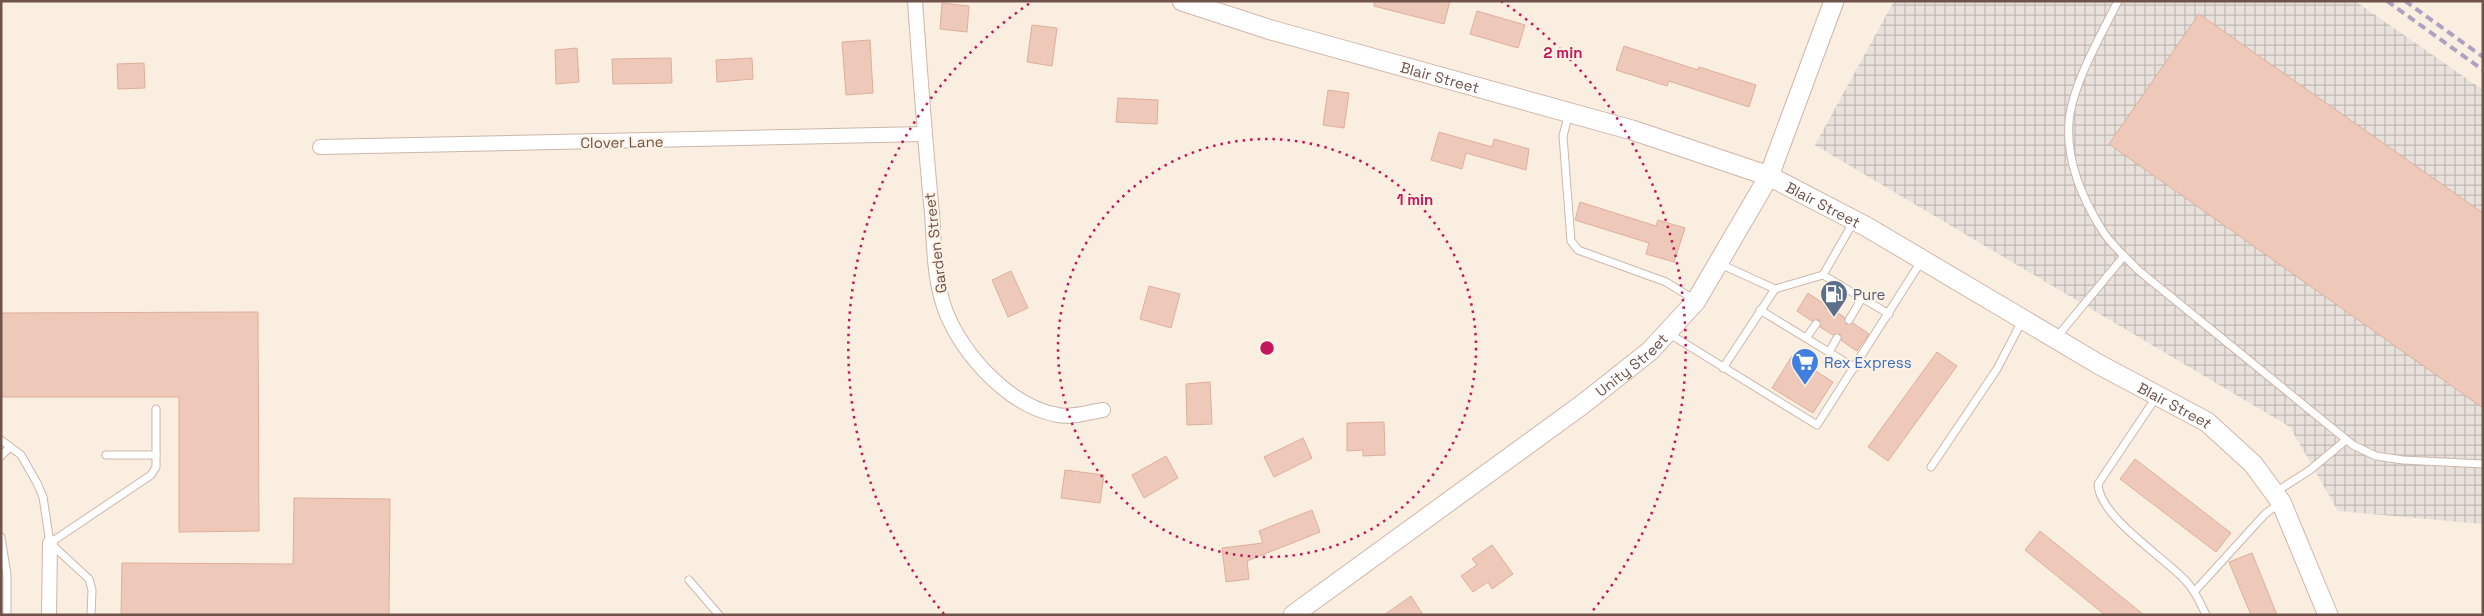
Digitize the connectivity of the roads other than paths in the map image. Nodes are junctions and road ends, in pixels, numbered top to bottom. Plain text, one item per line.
1 (916, 1) edge
2 (1182, 1) edge
3 (1834, 1) edge
4 (2118, 1) edge
5 (1569, 112) junction
6 (924, 134) junction
7 (320, 147) dead end
8 (1769, 176) junction
9 (1855, 221) junction
10 (2124, 256) junction
11 (1922, 260) junction
12 (1718, 263) junction
13 (1823, 275) junction
14 (1840, 285) junction
15 (1775, 289) junction
16 (1862, 298) junction
17 (1696, 301) junction
18 (1828, 305) dead end
19 (1760, 310) junction
20 (1889, 314) junction
21 (2023, 319) junction
22 (1849, 320) dead end
23 (1816, 324) dead end
24 (1667, 332) junction
25 (1806, 338) junction
26 (1837, 338) dead end
27 (2056, 338) junction
28 (1829, 352) junction
29 (1723, 368) junction
30 (1855, 368) junction
31 (2157, 396) junction
32 (156, 409) dead end
33 (1103, 410) dead end
34 (1, 440) edge
35 (2346, 440) junction
36 (10, 447) junction
37 (106, 455) dead end
38 (156, 455) junction
39 (1, 456) edge
40 (2483, 464) edge
41 (1931, 467) dead end
42 (2278, 498) junction
43 (1, 536) edge
44 (50, 543) junction
45 (689, 580) dead end
46 (2194, 592) junction
47 (7, 615) edge
48 (48, 615) edge
49 (91, 615) edge
50 (719, 615) edge
51 (1293, 615) edge
52 (2206, 615) edge
53 (2328, 615) edge

1 - 6 street, Garden Street
2 - 5 street, Blair Street
3 - 8 street, Unity Street
4 - 10 lane
5 - 8 street, Blair Street
5 - 17 lane
6 - 7 street, Clover Lane
6 - 33 street, Garden Street
8 - 9 street, Blair Street
8 - 12 street, Unity Street
9 - 11 street, Blair Street
9 - 13 lane
10 - 27 lane
10 - 35 lane
11 - 20 lane
11 - 21 street, Blair Street
12 - 15 lane
12 - 17 street, Unity Street
13 - 14 lane
13 - 15 lane
14 - 16 lane
14 - 18 lane
15 - 19 lane
16 - 20 lane
16 - 22 lane
17 - 24 street, Unity Street
19 - 25 lane
19 - 29 lane
20 - 30 lane
21 - 27 street, Blair Street
21 - 41 lane
23 - 25 lane
24 - 29 lane
24 - 51 street, Unity Street
25 - 28 lane
26 - 28 lane
27 - 31 street, Blair Street
28 - 30 lane
29 - 30 lane
31 - 42 street, Blair Street
31 - 46 lane
32 - 38 lane
34 - 36 lane
35 - 40 lane
35 - 42 lane
36 - 39 lane
36 - 44 lane
37 - 38 lane
38 - 44 lane
42 - 46 lane
42 - 53 street, Blair Street
43 - 47 lane
44 - 48 street
44 - 49 lane
45 - 50 lane
46 - 52 lane

